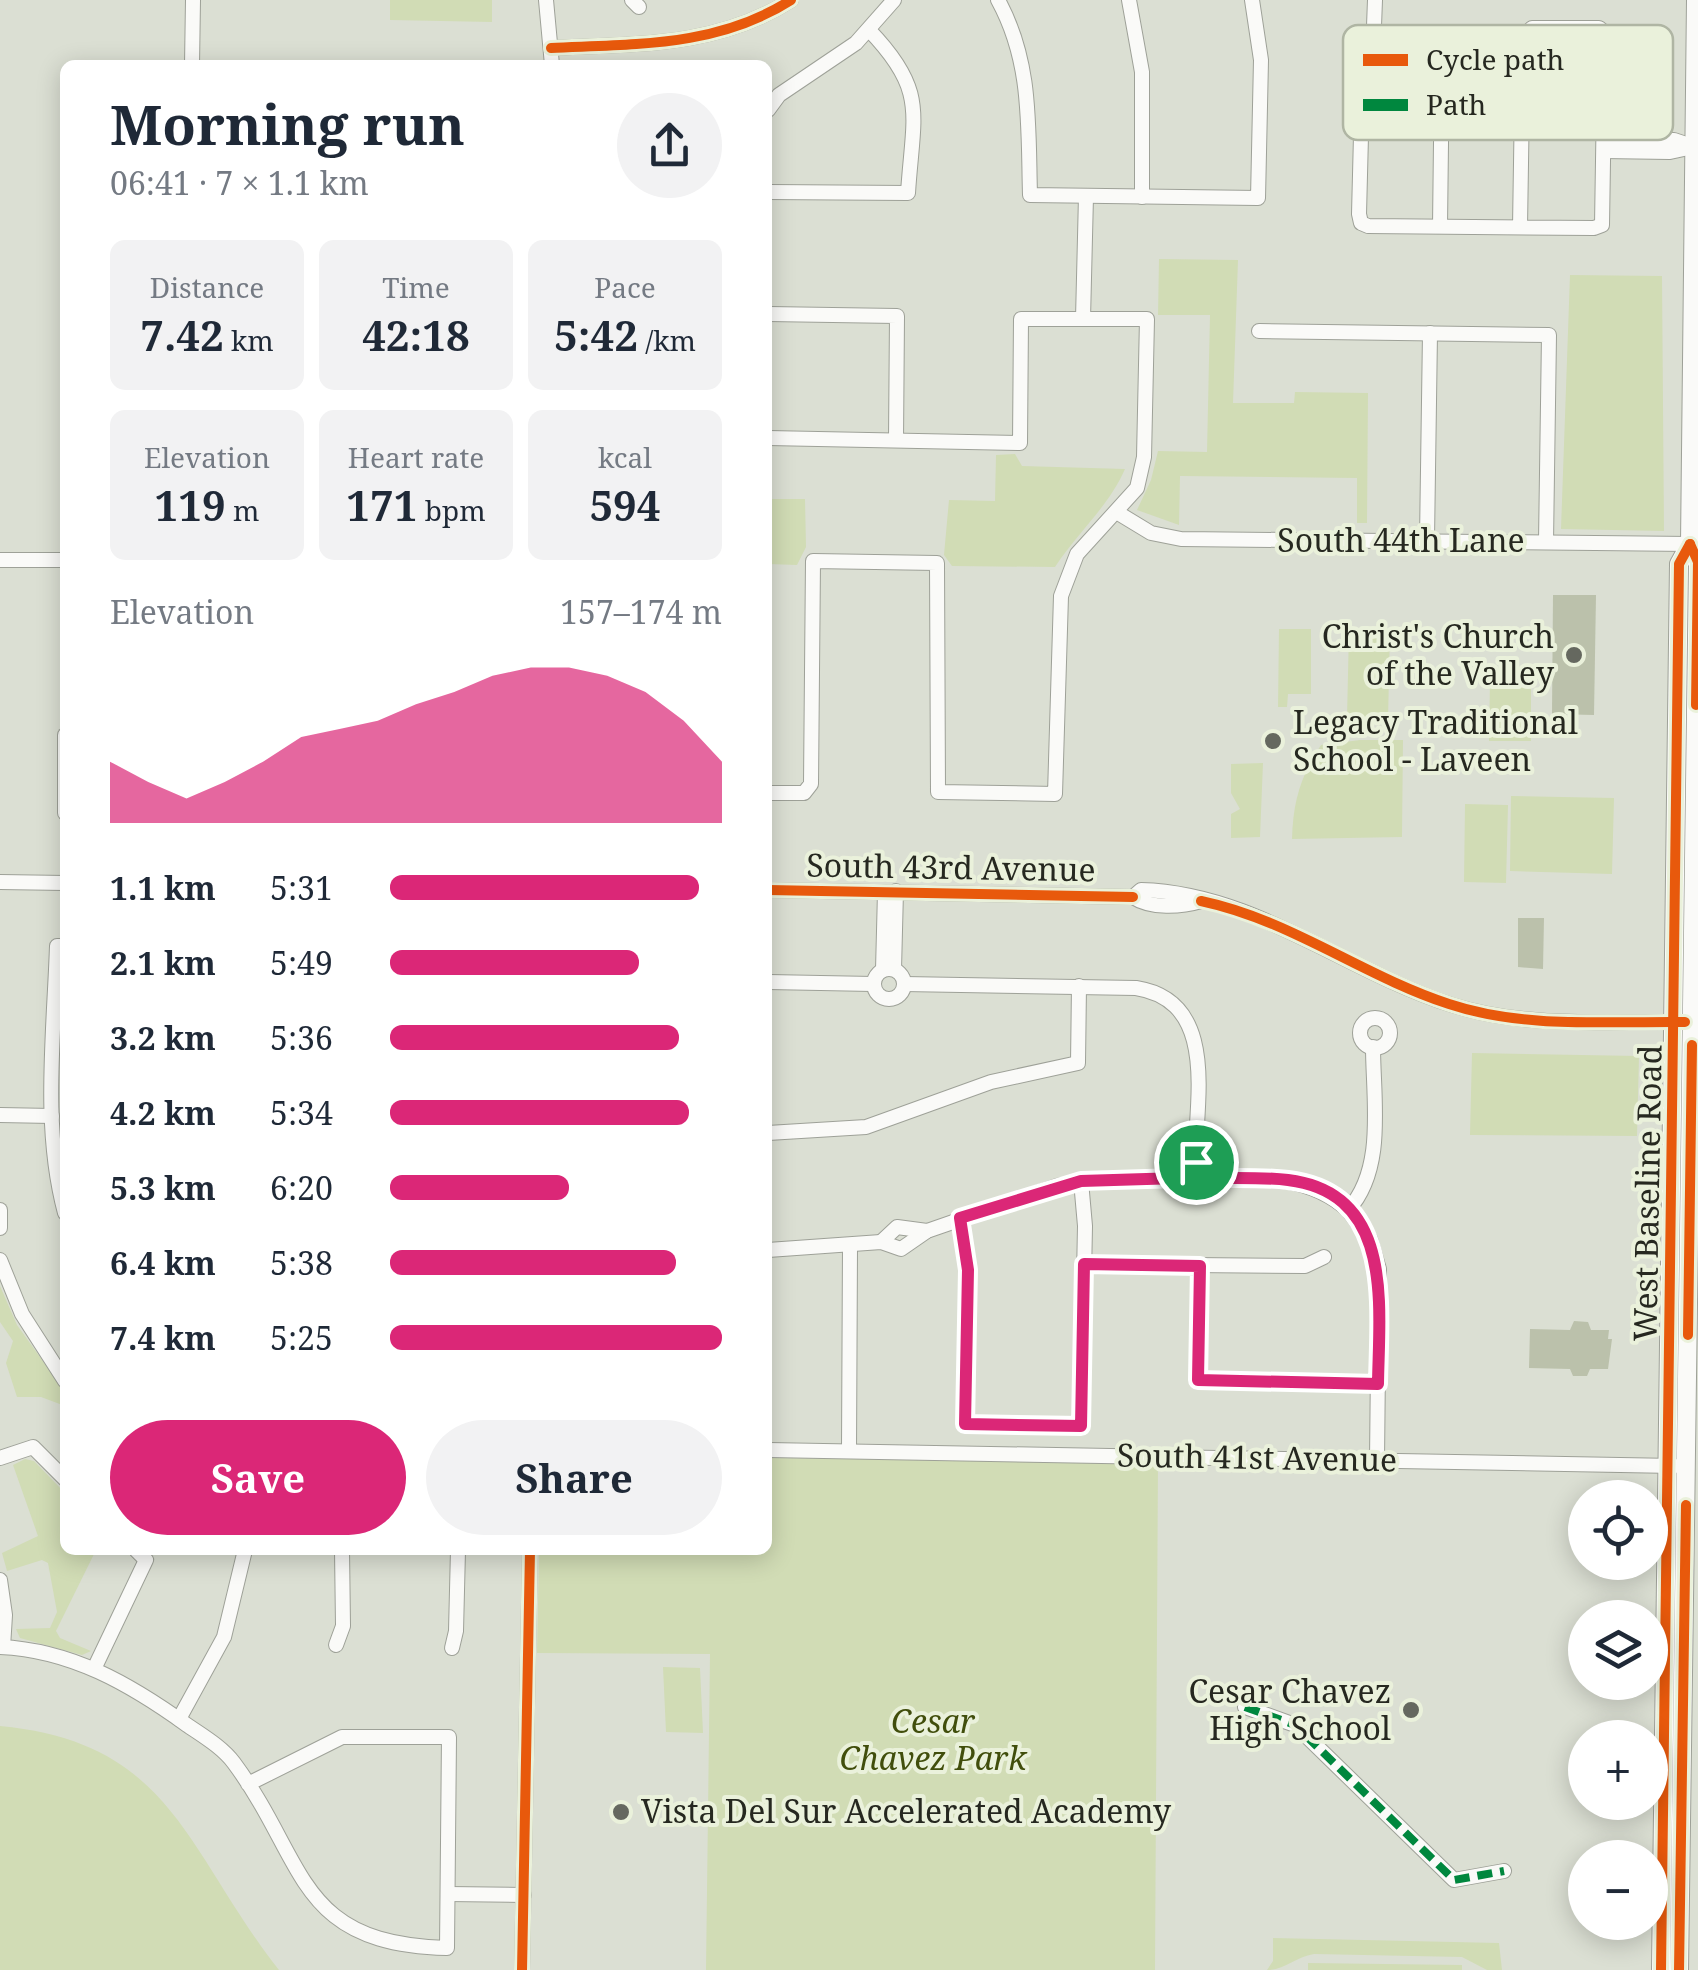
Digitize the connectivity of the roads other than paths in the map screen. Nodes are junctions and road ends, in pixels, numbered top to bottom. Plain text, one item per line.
1 (193, 0) edge
2 (546, 0) edge
3 (791, 0) edge
4 (894, 0) edge
5 (998, 0) edge
6 (1128, 0) edge
7 (1252, 0) edge
8 (1375, 0) edge
9 (1696, 0) edge
10 (1374, 25) edge
11 (869, 30) junction
12 (552, 48) junction
13 (192, 60) edge
14 (552, 60) edge
15 (772, 105) edge
16 (1362, 140) edge
17 (1441, 140) edge
18 (1521, 140) edge
19 (1604, 140) edge
20 (1604, 145) junction
21 (1695, 146) junction
22 (772, 192) edge
23 (1086, 196) junction
24 (1142, 197) junction
25 (1440, 226) junction
26 (1520, 227) junction
27 (772, 314) edge
28 (1083, 319) junction
29 (1258, 330) dead end
30 (1430, 333) junction
31 (1695, 405) edge
32 (772, 438) edge
33 (896, 440) junction
34 (1118, 513) junction
35 (1427, 540) junction
36 (1546, 542) junction
37 (1690, 544) junction
38 (0, 560) edge
39 (60, 560) edge
40 (1697, 787) edge
41 (772, 793) edge
42 (0, 882) edge
43 (60, 883) edge
44 (772, 890) edge
45 (890, 892) junction
46 (60, 965) edge
47 (888, 970) junction
48 (772, 982) edge
49 (873, 984) junction
50 (904, 984) junction
51 (1080, 986) junction
52 (1688, 1022) edge
53 (1373, 1047) dead end
54 (0, 1115) edge
55 (52, 1116) junction
56 (772, 1134) edge
57 (1196, 1162) junction
58 (1179, 1178) junction
59 (1210, 1178) junction
60 (1081, 1181) junction
61 (60, 1189) edge
62 (0, 1210) edge
63 (1348, 1210) junction
64 (960, 1218) junction
65 (0, 1228) edge
66 (850, 1248) junction
67 (772, 1250) edge
68 (1324, 1257) dead end
69 (0, 1260) edge
70 (1084, 1264) junction
71 (1200, 1266) junction
72 (60, 1374) edge
73 (1378, 1384) junction
74 (772, 1450) edge
75 (849, 1450) junction
76 (0, 1458) edge
77 (1376, 1461) junction
78 (1678, 1466) junction
79 (60, 1474) edge
80 (141, 1555) edge
81 (243, 1555) edge
82 (342, 1555) edge
83 (458, 1555) edge
84 (530, 1555) edge
85 (0, 1580) edge
86 (336, 1646) dead end
87 (2, 1647) edge
88 (452, 1648) dead end
89 (94, 1669) junction
90 (1245, 1707) dead end
91 (179, 1719) junction
92 (248, 1784) junction
93 (1690, 1861) edge
94 (1504, 1871) dead end
95 (448, 1894) junction
96 (524, 1896) junction
97 (522, 1970) edge
98 (1662, 1970) edge
99 (1679, 1970) edge

1 - 13 street
2 - 12 street
3 - 12 street
4 - 11 street
5 - 23 street
6 - 24 street
7 - 24 street
8 - 10 street
9 - 21 main road, West Baseline Road
11 - 15 street
11 - 22 street
12 - 14 street
16 - 25 street
17 - 25 street
18 - 26 street
19 - 20 street
20 - 21 street
20 - 26 street
21 - 31 main road, West Baseline Road
23 - 24 street
23 - 28 street
25 - 26 street
27 - 33 street
28 - 33 street
28 - 34 street
29 - 30 street
30 - 35 street
30 - 36 street
31 - 37 main road, West Baseline Road
32 - 33 street
34 - 35 street, South 44th Lane
34 - 41 street
35 - 36 street, South 44th Lane
36 - 37 street, South 44th Lane
37 - 40 main road, West Baseline Road
37 - 52 main road, West Baseline Road
38 - 39 street
40 - 52 main road, West Baseline Road
42 - 43 street
44 - 45 street, South 43rd Avenue
45 - 47 street
45 - 52 street, South 43rd Avenue
46 - 55 street
47 - 49 street
47 - 50 street
48 - 49 street
49 - 50 street
50 - 51 street
51 - 56 street
51 - 57 street
52 - 78 main road, West Baseline Road
53 - 63 street
54 - 55 street
55 - 61 street
57 - 58 street
57 - 59 street
58 - 59 street
58 - 60 street
59 - 63 street
60 - 64 street
60 - 70 street
62 - 65 street
63 - 73 street
64 - 66 street
64 - 70 street
66 - 67 street
66 - 75 street
68 - 71 street
69 - 72 street
70 - 71 street
71 - 73 street
73 - 77 street
74 - 75 street, South 41st Avenue
75 - 77 street, South 41st Avenue
76 - 79 street
77 - 78 street, South 41st Avenue
78 - 93 main road, West Baseline Road
78 - 98 main road, West Baseline Road
80 - 89 street
81 - 91 street
82 - 86 street
83 - 88 street
84 - 96 street
85 - 87 street
87 - 89 street
89 - 91 street
90 - 94 street
91 - 92 street
92 - 95 street
92 - 95 street
93 - 99 main road, West Baseline Road
95 - 96 street
96 - 97 street

